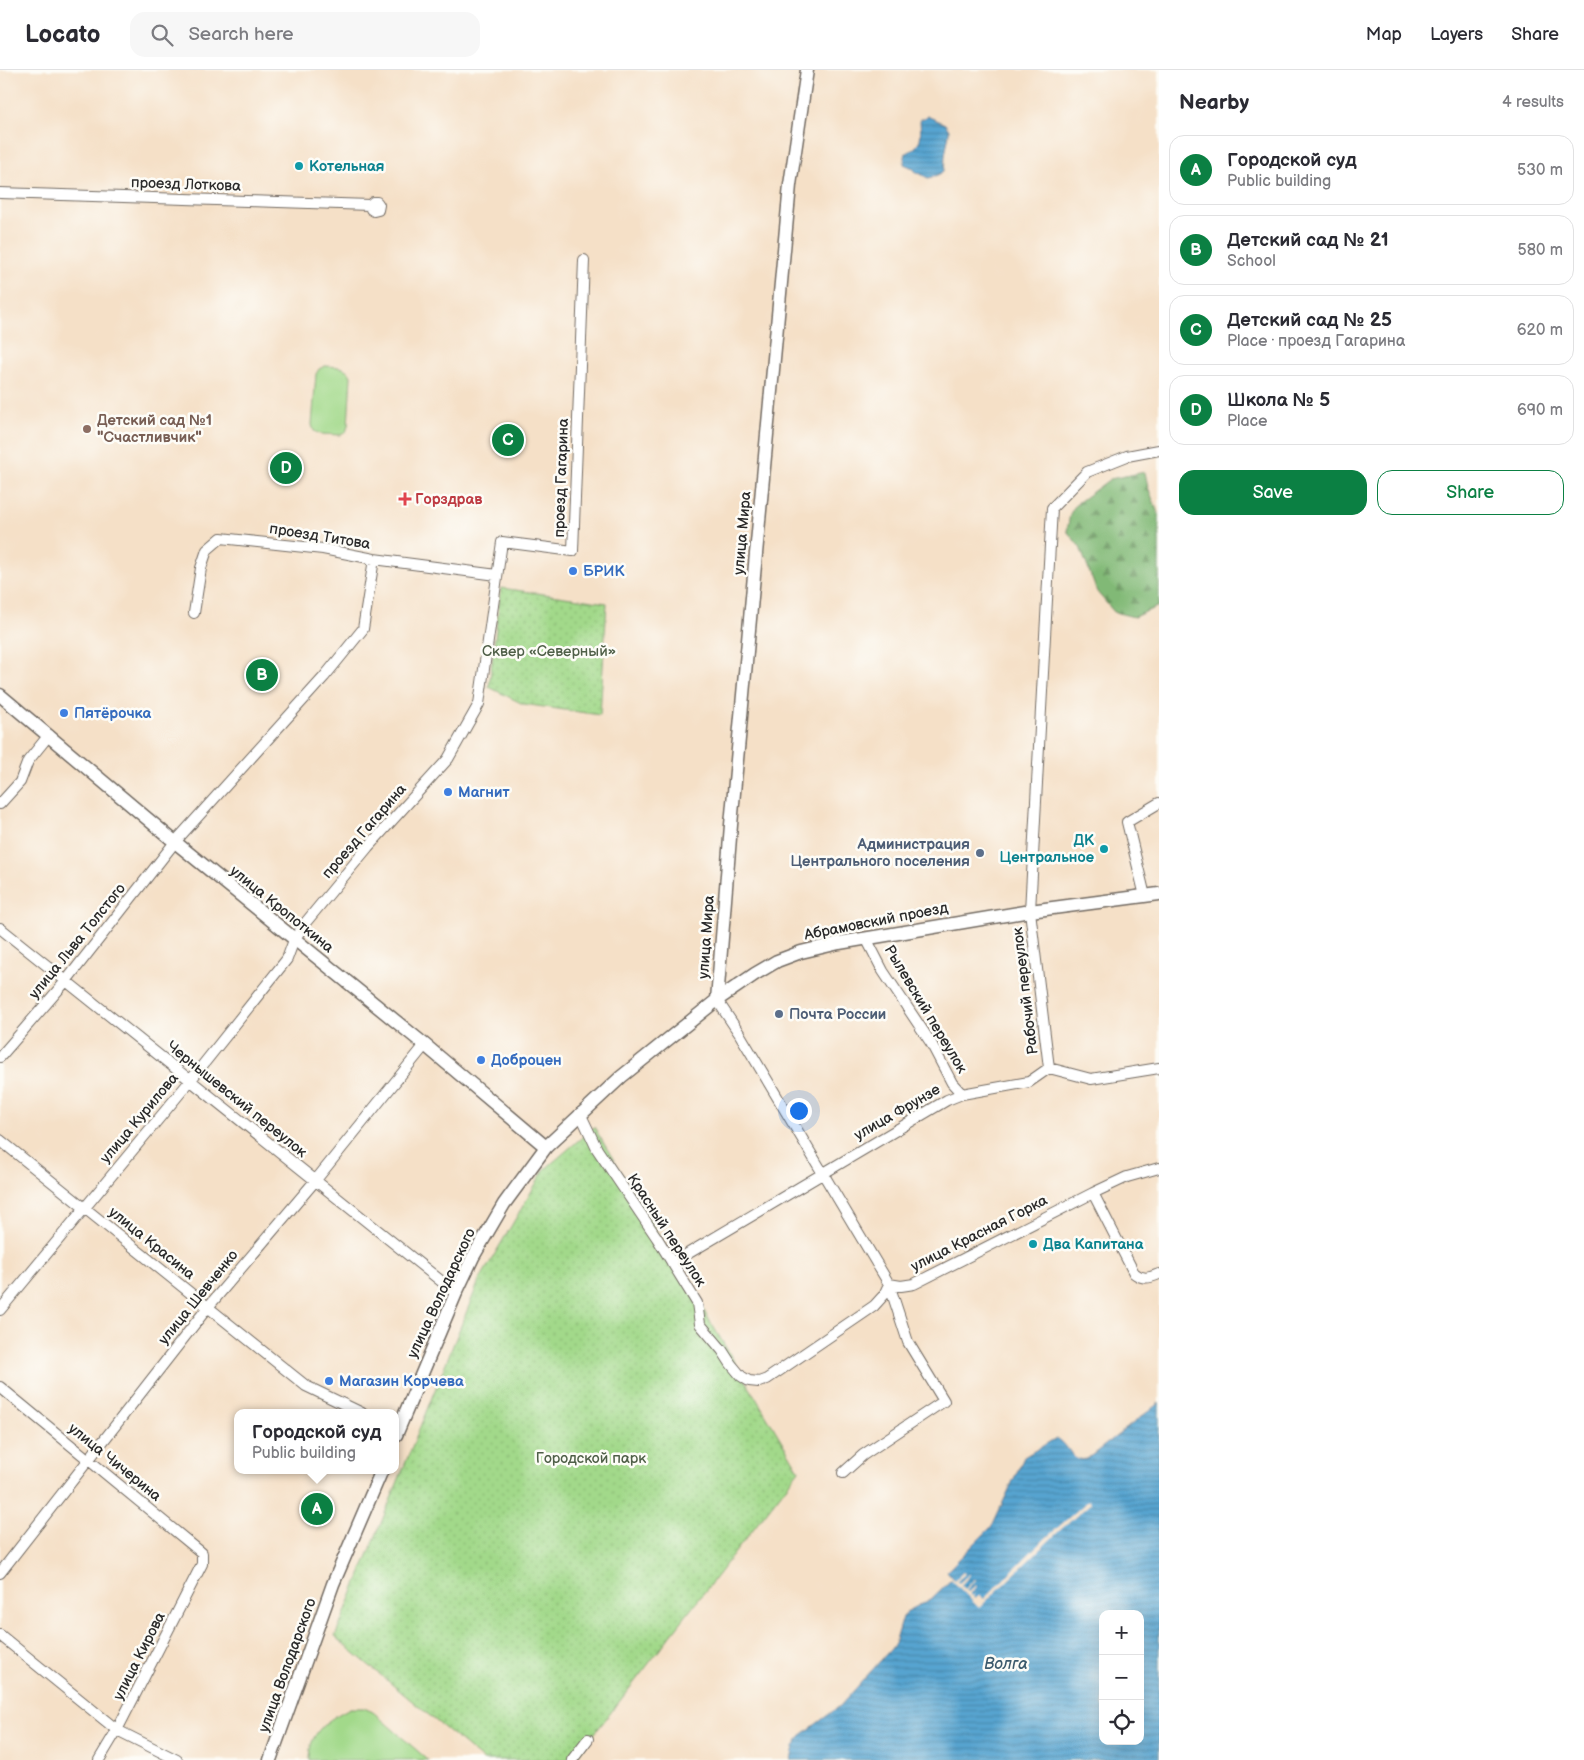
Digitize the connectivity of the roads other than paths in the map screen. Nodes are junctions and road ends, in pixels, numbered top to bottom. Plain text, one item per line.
1 (807, 70) edge
2 (0, 193) edge
3 (370, 205) dead end
4 (584, 260) dead end
5 (1159, 450) edge
6 (374, 560) junction
7 (498, 575) junction
8 (194, 613) dead end
9 (0, 695) edge
10 (48, 734) junction
11 (1159, 803) edge
12 (0, 804) edge
13 (175, 842) junction
14 (1159, 894) edge
15 (1144, 896) junction
16 (1030, 911) junction
17 (0, 928) edge
18 (866, 938) junction
19 (294, 940) junction
20 (66, 981) junction
21 (717, 1000) junction
22 (424, 1045) junction
23 (0, 1057) edge
24 (1049, 1068) junction
25 (1159, 1068) edge
26 (190, 1081) junction
27 (962, 1094) junction
28 (580, 1113) junction
29 (0, 1140) edge
30 (546, 1147) junction
31 (1159, 1168) edge
32 (823, 1172) junction
33 (315, 1180) junction
34 (1093, 1192) junction
35 (84, 1207) junction
36 (672, 1263) junction
37 (1159, 1274) edge
38 (889, 1284) junction
39 (456, 1294) junction
40 (208, 1307) junction
41 (0, 1310) edge
42 (0, 1387) edge
43 (354, 1409) edge
44 (399, 1424) edge
45 (88, 1459) junction
46 (842, 1473) dead end
47 (380, 1474) edge
48 (202, 1564) joint
49 (0, 1573) edge
50 (0, 1635) edge
51 (118, 1730) junction
52 (588, 1739) dead end
53 (99, 1760) edge
54 (177, 1760) edge
55 (270, 1760) edge
56 (572, 1760) edge

1 - 21 street, улица Мира
2 - 3 street, проезд Лоткова
4 - 7 street, проезд Гагарина
5 - 16 street, Рабочий переулок
6 - 7 street, проезд Титова
6 - 8 street, проезд Титова
6 - 13 street, улица Льва Толстого
7 - 19 street, проезд Гагарина
9 - 10 street, улица Кропоткина
10 - 12 street
10 - 13 street, улица Кропоткина
11 - 15 street
13 - 19 street, улица Кропоткина
13 - 20 street, улица Льва Толстого
14 - 15 street, Абрамовский проезд
15 - 16 street, Абрамовский проезд
16 - 18 street, Абрамовский проезд
16 - 24 street, Рабочий переулок
17 - 20 street, Чернышевский переулок
18 - 21 street, Абрамовский проезд
18 - 27 street, Рылевский переулок
19 - 22 street, улица Кропоткина
19 - 26 street, улица Курилова
20 - 23 street, улица Льва Толстого
20 - 26 street, Чернышевский переулок
21 - 28 street, Абрамовский проезд
21 - 32 street
22 - 30 street, улица Кропоткина
22 - 33 street, улица Шевченко
24 - 25 street
24 - 27 street, улица Фрунзе
26 - 33 street, Чернышевский переулок
26 - 35 street, улица Курилова
27 - 32 street, улица Фрунзе
28 - 30 street, Абрамовский проезд
28 - 36 street, Красный переулок
29 - 35 street, улица Красина
30 - 39 street, улица Володарского
31 - 34 street, улица Красная Горка
32 - 36 street, улица Фрунзе
32 - 38 street
33 - 39 street, Чернышевский переулок
33 - 40 street, улица Шевченко
34 - 37 street
34 - 38 street, улица Красная Горка
35 - 40 street, улица Красина
35 - 41 street, улица Курилова
36 - 38 street, Красный переулок
38 - 46 street
39 - 44 street, улица Володарского
40 - 43 street, улица Красина
40 - 45 street, улица Шевченко
42 - 45 street, улица Чичерина
45 - 48 street, улица Чичерина
45 - 49 street, улица Шевченко
47 - 55 street, улица Володарского
48 - 51 street, улица Кирова
50 - 51 street
51 - 53 street, улица Кирова
51 - 54 street
52 - 56 street

